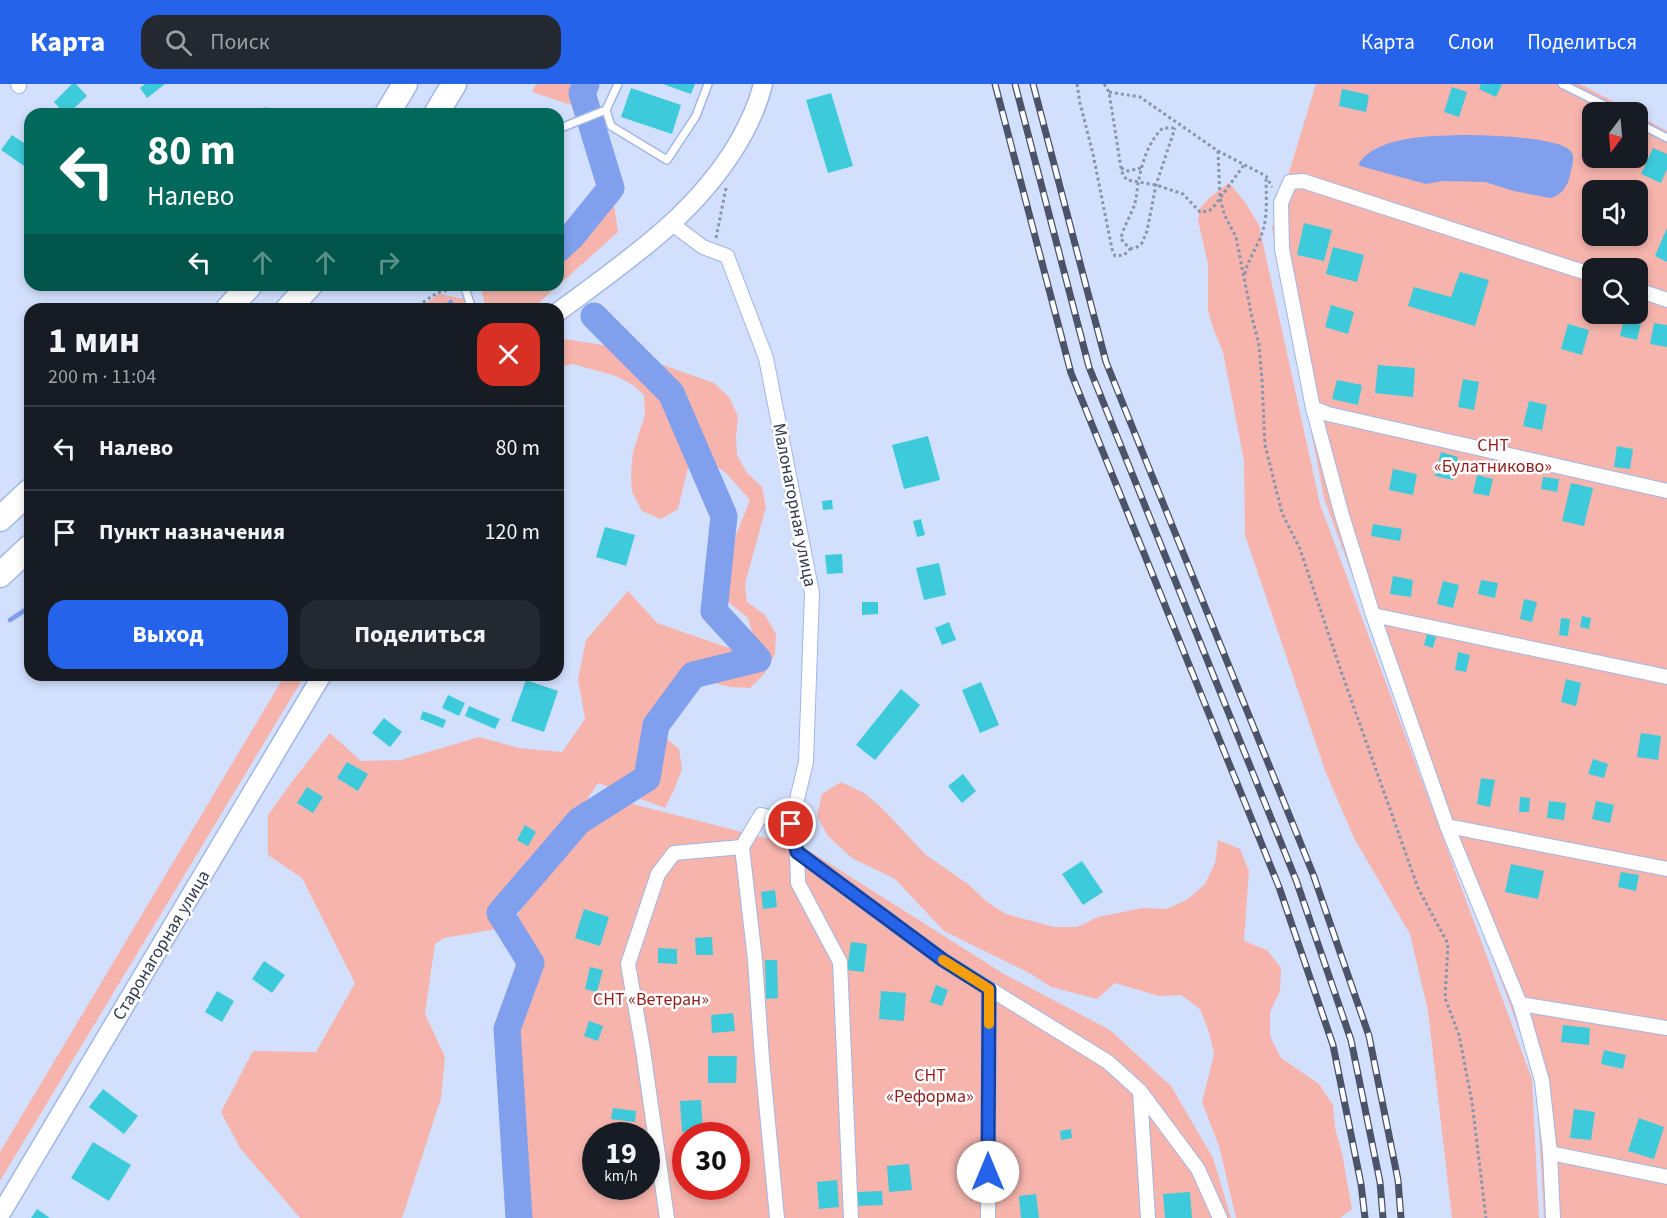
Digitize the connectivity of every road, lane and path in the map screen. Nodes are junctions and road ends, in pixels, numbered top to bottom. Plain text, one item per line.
1 (405, 84) edge
2 (454, 84) edge
3 (618, 84) edge
4 (708, 84) edge
5 (763, 84) edge
6 (1077, 84) edge
7 (1104, 84) edge
8 (1562, 84) edge
9 (1109, 92) junction
10 (1598, 102) edge
11 (391, 108) edge
12 (440, 108) edge
13 (606, 110) junction
14 (1177, 123) junction
15 (564, 126) edge
16 (1175, 128) junction
17 (1648, 128) edge
18 (1667, 138) edge
19 (1218, 151) junction
20 (1244, 165) junction
21 (1121, 168) junction
22 (1141, 168) junction
23 (1266, 176) junction
24 (1138, 181) junction
25 (1156, 185) junction
26 (727, 186) dead end
27 (1220, 197) junction
28 (1281, 203) junction
29 (672, 224) junction
30 (1130, 249) junction
31 (712, 251) junction
32 (1582, 271) edge
33 (1245, 275) junction
34 (244, 291) edge
35 (304, 291) edge
36 (444, 291) edge
37 (1648, 293) edge
38 (1667, 300) edge
39 (234, 303) edge
40 (294, 303) edge
41 (422, 303) edge
42 (564, 307) edge
43 (1313, 408) junction
44 (1667, 491) edge
45 (24, 497) edge
46 (0, 519) edge
47 (24, 552) edge
48 (0, 574) edge
49 (1373, 615) junction
50 (1667, 676) edge
51 (318, 681) edge
52 (791, 824) junction
53 (1447, 826) junction
54 (742, 847) junction
55 (797, 852) junction
56 (1667, 869) edge
57 (989, 989) junction
58 (1520, 1004) junction
59 (1667, 1028) edge
60 (1140, 1091) junction
61 (1550, 1153) junction
62 (1667, 1177) edge
63 (0, 1215) edge
64 (667, 1218) edge
65 (777, 1218) edge
66 (851, 1218) edge
67 (988, 1218) edge
68 (1148, 1218) edge
69 (1220, 1218) edge
70 (1486, 1218) edge
71 (1553, 1218) edge

1 - 11 highway
2 - 12 highway
3 - 13 lane
4 - 13 lane
5 - 29 main road
6 - 30 path
7 - 9 path
8 - 10 lane
9 - 14 path
9 - 21 path
13 - 15 lane
14 - 16 path
14 - 19 path
16 - 22 path
16 - 25 path
17 - 18 lane
19 - 20 path
19 - 27 path
20 - 23 path
20 - 27 path
21 - 22 path
21 - 24 path
22 - 24 path
23 - 28 path
23 - 33 path
24 - 25 path
24 - 30 path
25 - 27 path
25 - 30 path
26 - 31 path
27 - 33 path
28 - 32 street
28 - 43 street
29 - 31 street, Малонагорная улица
29 - 42 main road
31 - 52 street, Малонагорная улица
33 - 70 path
34 - 39 highway
35 - 40 highway
36 - 41 path
37 - 38 street
43 - 44 street
43 - 49 street
45 - 46 highway
47 - 48 highway
49 - 50 street
49 - 53 street
51 - 63 main road, Старонагорная улица
52 - 54 street
52 - 55 street
53 - 56 street
53 - 58 street
54 - 64 street
54 - 65 street
55 - 57 street
55 - 66 street
57 - 60 street
57 - 67 street
58 - 59 street
58 - 61 street
60 - 68 street
60 - 69 street
61 - 62 street
61 - 71 street

